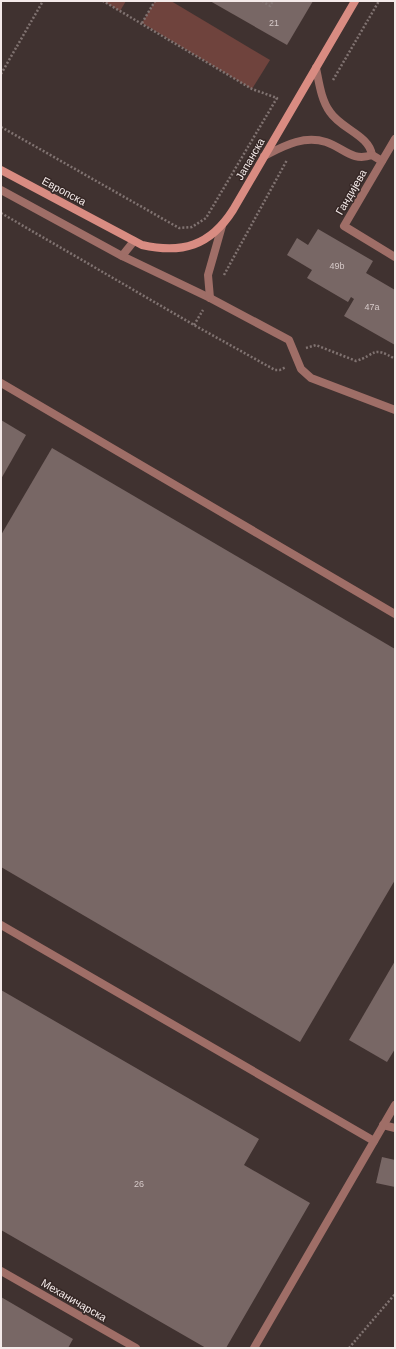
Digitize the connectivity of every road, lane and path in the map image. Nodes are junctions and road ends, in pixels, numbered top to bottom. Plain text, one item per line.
1 (43, 1) edge
2 (103, 1) edge
3 (154, 1) edge
4 (262, 1) edge
5 (273, 1) edge
6 (355, 1) edge
7 (379, 1) edge
8 (142, 23) junction
9 (316, 68) junction
10 (1, 74) edge
11 (323, 98) junction
12 (1, 127) edge
13 (395, 139) edge
14 (298, 140) junction
15 (372, 155) junction
16 (264, 156) junction
17 (382, 161) junction
18 (1, 170) edge
19 (1, 190) edge
20 (1, 213) edge
21 (222, 226) junction
22 (115, 232) joint
23 (134, 241) junction
24 (122, 256) junction
25 (395, 257) edge
26 (222, 278) dead end
27 (210, 298) junction
28 (194, 325) junction
29 (297, 358) junction
30 (395, 359) edge
31 (1, 383) edge
32 (395, 410) edge
33 (395, 614) edge
34 (1, 925) edge
35 (395, 1105) edge
36 (383, 1125) junction
37 (395, 1128) edge
38 (374, 1141) junction
39 (1, 1271) edge
40 (395, 1294) edge
41 (136, 1348) edge
42 (254, 1348) edge
43 (348, 1348) edge

1 - 10 path
2 - 8 path
3 - 8 path
4 - 5 path
6 - 9 street, Јапанска
7 - 11 path
8 - 12 path
9 - 11 lane
9 - 16 street, Јапанска
11 - 15 lane
13 - 17 lane, Гандијева
14 - 15 lane
14 - 16 lane
14 - 26 path
15 - 17 lane
16 - 21 street, Јапанска
17 - 25 lane, Гандијева
18 - 22 street, Европска
19 - 24 lane
20 - 28 path
21 - 23 street, Јапанска
21 - 27 lane
22 - 23 street, Јапанска
23 - 24 lane
24 - 27 lane
27 - 28 path
27 - 29 lane
28 - 29 path
29 - 30 path
29 - 32 lane
31 - 33 lane
34 - 38 lane
35 - 36 lane
36 - 37 lane
36 - 38 lane
38 - 42 lane
39 - 41 lane, Механичарска
40 - 43 path

